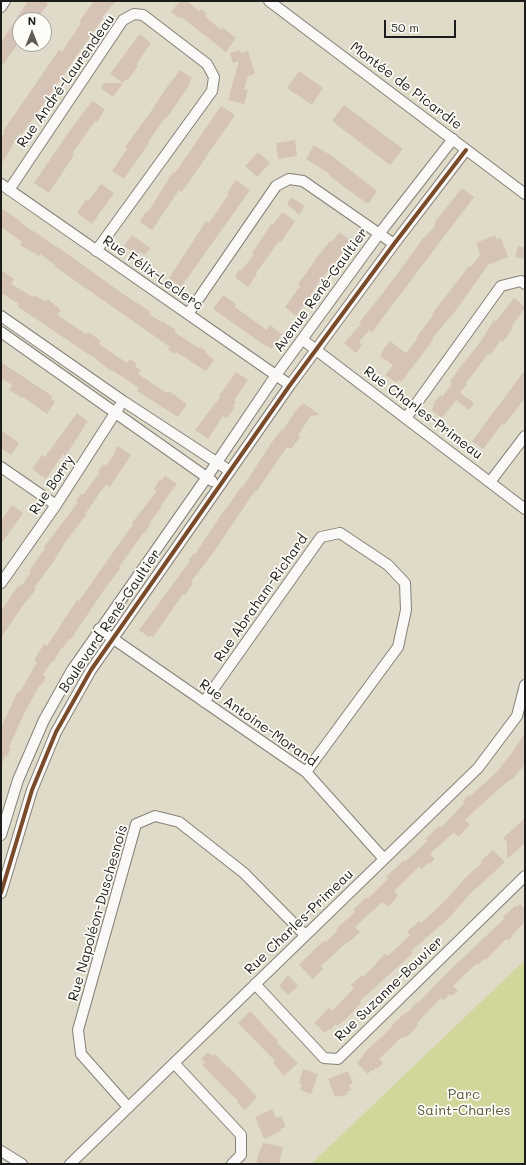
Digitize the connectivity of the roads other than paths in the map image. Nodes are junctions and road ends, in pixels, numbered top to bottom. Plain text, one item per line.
1 (5, 1) edge
2 (270, 1) edge
3 (1, 7) edge
4 (453, 139) junction
5 (466, 150) junction
6 (5, 187) edge
7 (525, 194) edge
8 (379, 234) junction
9 (394, 244) junction
10 (96, 251) junction
11 (525, 284) edge
12 (188, 314) junction
13 (1, 316) edge
14 (1, 332) edge
15 (303, 340) junction
16 (316, 350) junction
17 (276, 375) junction
18 (290, 385) junction
19 (123, 401) junction
20 (116, 412) junction
21 (406, 418) junction
22 (525, 436) edge
23 (216, 463) junction
24 (1, 467) edge
25 (230, 472) junction
26 (207, 477) junction
27 (490, 482) junction
28 (219, 486) junction
29 (56, 505) junction
30 (525, 510) edge
31 (1, 583) edge
32 (99, 629) junction
33 (112, 638) junction
34 (525, 686) edge
35 (204, 702) junction
36 (306, 772) junction
37 (1, 835) edge
38 (384, 859) junction
39 (5, 865) edge
40 (525, 876) edge
41 (1, 894) edge
42 (305, 935) junction
43 (255, 984) junction
44 (174, 1063) junction
45 (128, 1107) junction
46 (3, 1157) edge
47 (22, 1164) edge
48 (70, 1164) edge
49 (232, 1164) edge

1 - 3 street
2 - 4 street, Montée de Picardie
4 - 5 street, Montée de Picardie
4 - 8 street, Avenue René-Gaultier
5 - 7 street, Montée de Picardie
5 - 9 street
6 - 10 street, Rue Félix-Leclerc
6 - 10 street, Rue André-Laurendeau
8 - 9 street
8 - 12 street
8 - 15 street, Avenue René-Gaultier
9 - 16 street
10 - 12 street, Rue Félix-Leclerc
11 - 21 street
12 - 17 street, Rue Félix-Leclerc
13 - 19 street
14 - 20 street
15 - 16 street, Rue Charles-Primeau
15 - 17 street, Avenue René-Gaultier
16 - 18 street
16 - 21 street, Rue Charles-Primeau
17 - 18 street, Rue Félix-Leclerc
17 - 23 street, Avenue René-Gaultier
18 - 25 street
19 - 20 street, Rue Borry
19 - 23 street
20 - 26 street
20 - 29 street, Rue Borry
21 - 27 street, Rue Charles-Primeau
22 - 27 street
23 - 25 street
23 - 26 street, Boulevard René-Gaultier
24 - 29 street
25 - 28 street, Boulevard René-Gaultier
26 - 28 street
26 - 32 street, Boulevard René-Gaultier
27 - 30 street, Rue Charles-Primeau
28 - 33 street, Boulevard René-Gaultier
29 - 31 street, Rue Borry
32 - 33 street, Rue Antoine-Morand
32 - 37 street, Boulevard René-Gaultier
33 - 35 street, Rue Antoine-Morand
33 - 39 street, Boulevard René-Gaultier
34 - 38 street, Rue Charles-Primeau
35 - 36 street, Rue Antoine-Morand
35 - 36 street, Rue Abraham-Richard
36 - 38 street, Rue Antoine-Morand
38 - 42 street, Rue Charles-Primeau
39 - 41 street, Boulevard René-Gaultier
40 - 43 street, Rue Suzanne-Bouvier
42 - 43 street, Rue Charles-Primeau
42 - 45 street, Rue Napoléon-Duschesnois
43 - 44 street, Rue Charles-Primeau
44 - 45 street, Rue Charles-Primeau
44 - 49 street
45 - 48 street, Rue Charles-Primeau
46 - 47 street

